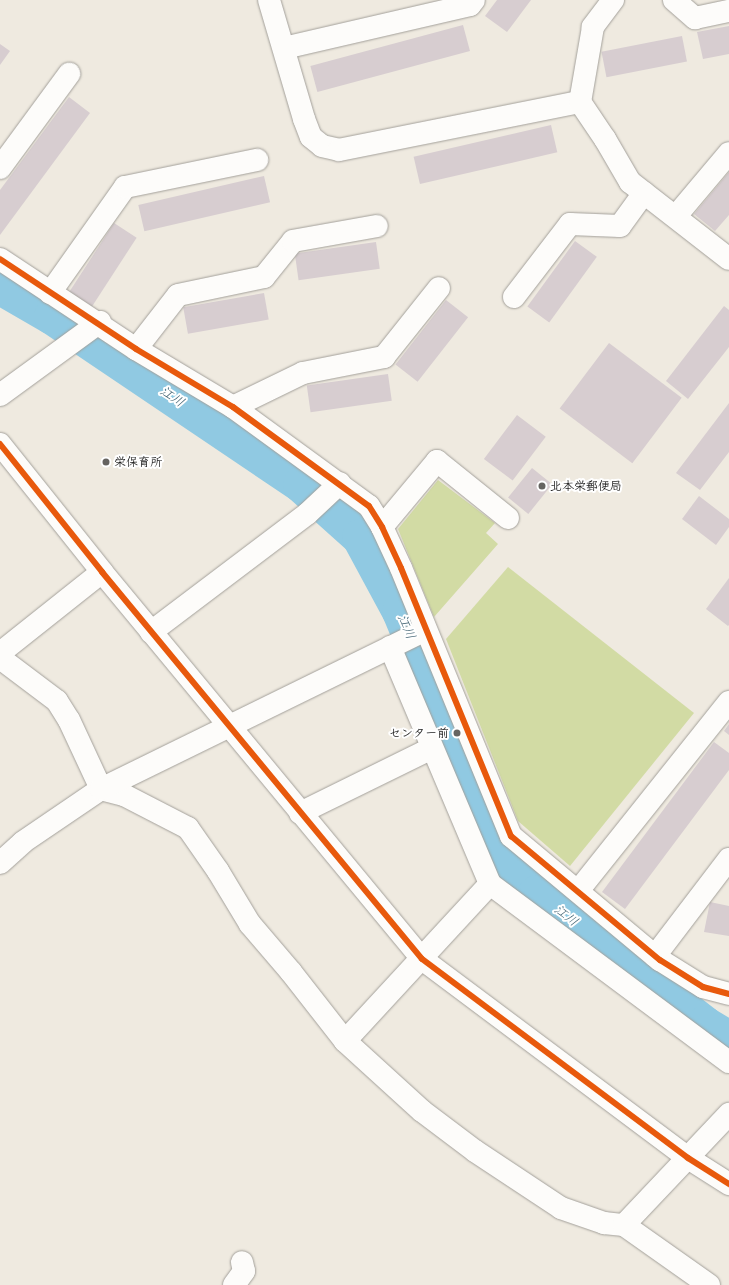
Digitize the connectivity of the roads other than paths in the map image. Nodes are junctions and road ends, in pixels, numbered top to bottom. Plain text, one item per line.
1 (269, 0) edge
2 (474, 0) edge
3 (612, 0) edge
4 (674, 0) edge
5 (729, 11) edge
6 (284, 48) junction
7 (69, 74) dead end
8 (580, 102) junction
9 (729, 153) edge
10 (257, 160) dead end
11 (0, 168) edge
12 (644, 194) junction
13 (676, 216) junction
14 (377, 226) dead end
15 (0, 259) edge
16 (729, 259) edge
17 (439, 288) dead end
18 (50, 293) junction
19 (514, 297) dead end
20 (100, 322) junction
21 (136, 349) junction
22 (0, 395) edge
23 (233, 407) junction
24 (0, 444) edge
25 (340, 483) junction
26 (508, 518) dead end
27 (382, 527) junction
28 (102, 572) junction
29 (425, 630) junction
30 (151, 632) junction
31 (390, 647) junction
32 (0, 653) edge
33 (0, 658) edge
34 (729, 702) edge
35 (229, 726) junction
36 (432, 748) junction
37 (101, 789) junction
38 (300, 813) junction
39 (729, 859) edge
40 (0, 863) edge
41 (490, 884) junction
42 (719, 886) edge
43 (578, 891) junction
44 (655, 956) junction
45 (422, 959) junction
46 (729, 994) edge
47 (345, 1041) junction
48 (729, 1062) edge
49 (729, 1114) edge
50 (688, 1158) junction
51 (729, 1184) edge
52 (624, 1225) junction
53 (242, 1262) dead end
54 (234, 1285) edge
55 (709, 1285) edge

1 - 6 street
2 - 6 street
3 - 8 street
4 - 5 street
6 - 8 street
7 - 11 street
8 - 12 street
9 - 13 street
10 - 18 street
12 - 13 street
12 - 19 street
13 - 16 street
14 - 21 street
15 - 18 street
17 - 23 street
18 - 20 street
20 - 21 street
20 - 22 street
21 - 23 street
23 - 25 street
24 - 28 street
25 - 27 street
25 - 30 street
26 - 27 street
27 - 29 street
28 - 30 street
28 - 32 street
29 - 31 street
29 - 43 street
30 - 35 street
31 - 35 street
31 - 36 street
33 - 37 street
34 - 43 street
35 - 37 street
35 - 38 street
36 - 38 street
36 - 41 street
37 - 40 street
37 - 47 street
38 - 45 street
39 - 42 street
41 - 45 street
41 - 48 street
42 - 44 street
43 - 44 street
44 - 46 street
45 - 47 street
45 - 50 street
47 - 52 street
49 - 50 street
50 - 51 street
50 - 52 street
52 - 55 street
53 - 54 street

